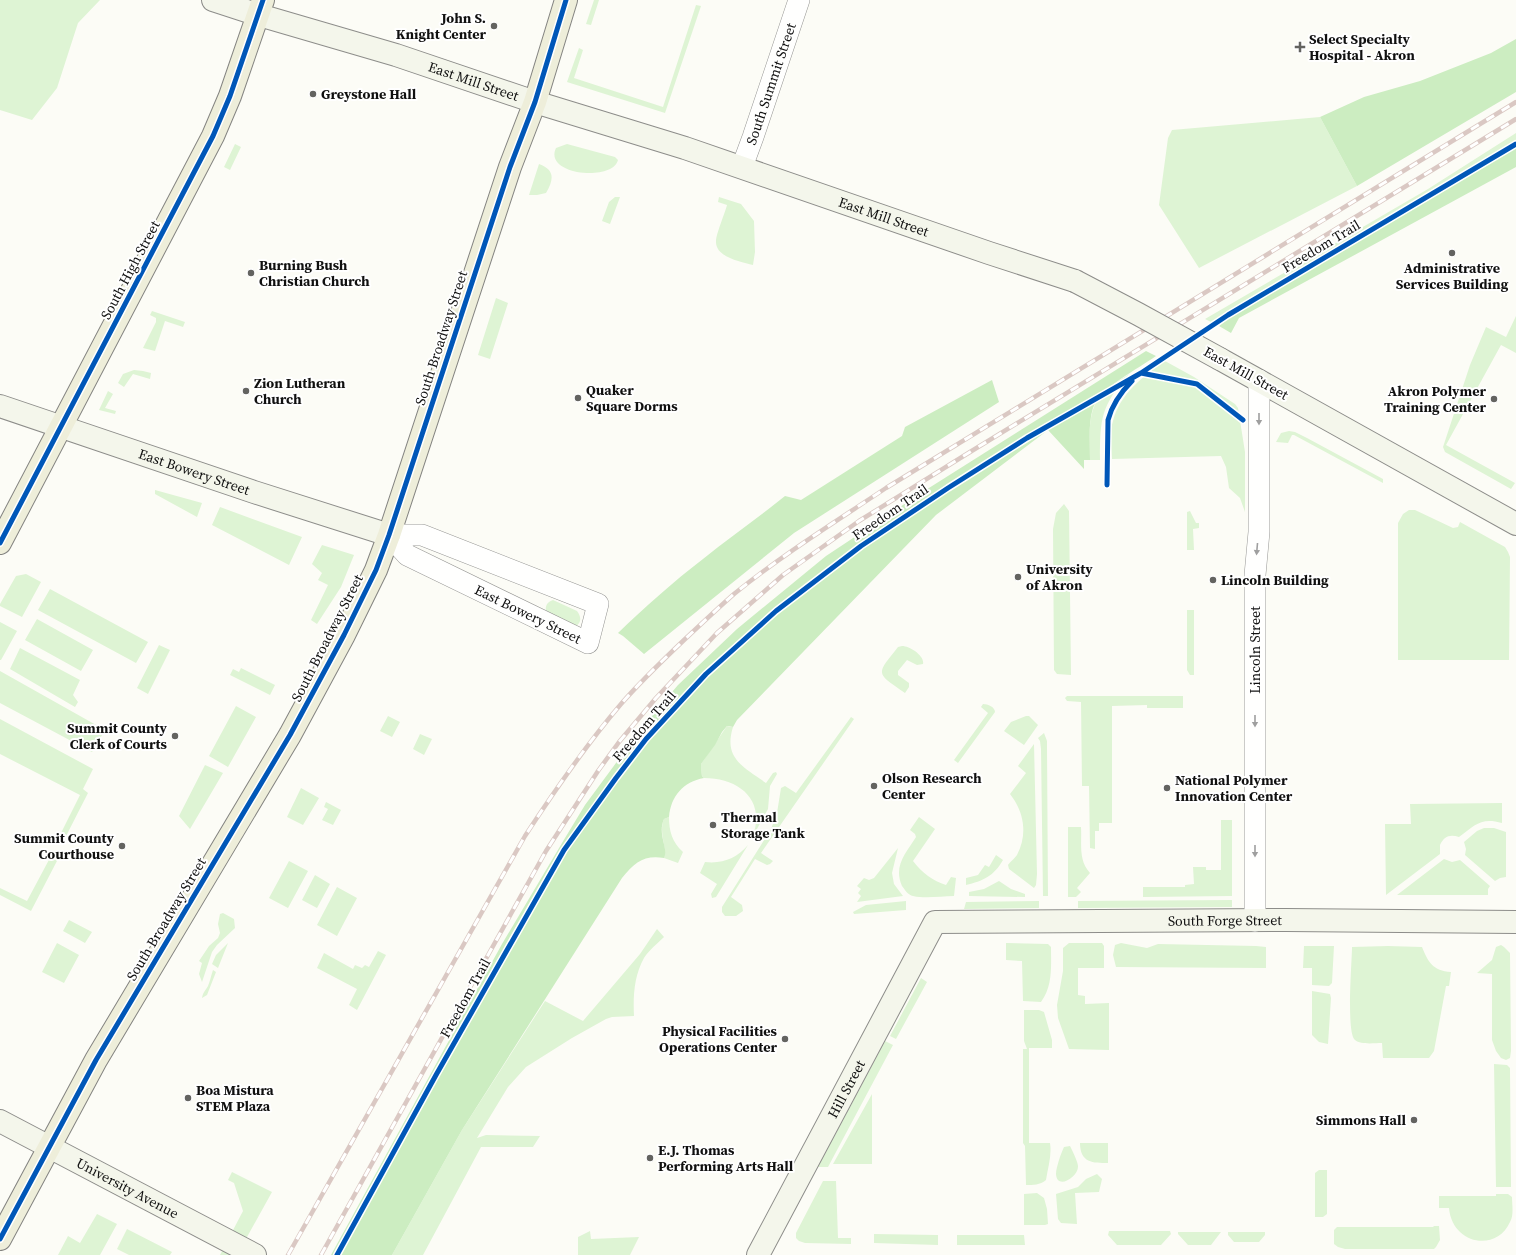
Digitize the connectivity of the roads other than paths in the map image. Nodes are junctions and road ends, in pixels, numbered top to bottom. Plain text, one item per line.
1 (213, 0) edge
2 (566, 0) edge
3 (799, 0) edge
4 (261, 8) edge
5 (535, 102) junction
6 (742, 168) junction
7 (1259, 380) junction
8 (0, 406) edge
9 (62, 426) junction
10 (1516, 524) edge
11 (388, 535) junction
12 (0, 543) edge
13 (1255, 921) junction
14 (935, 922) joint
15 (1516, 922) edge
16 (0, 1121) edge
17 (49, 1147) junction
18 (0, 1239) edge
19 (763, 1253) edge
20 (255, 1255) edge

1 - 4 street, East Mill Street
2 - 5 main road, South Broadway Street
3 - 6 street, South Summit Street
4 - 5 street, East Mill Street
4 - 9 main road, South High Street
5 - 6 street, East Mill Street
5 - 11 main road, South Broadway Street
6 - 7 street, East Mill Street, bridge
7 - 10 street, East Mill Street
7 -> 13 street, Lincoln Street
8 - 9 street, East Bowery Street
9 - 11 street, East Bowery Street
9 - 12 main road, South High Street
11 - 11 street, East Bowery Street
11 - 17 main road, South Broadway Street
13 - 14 street, South Forge Street
13 - 15 street, South Forge Street
14 - 19 street, Hill Street
16 - 17 street, University Avenue
17 - 18 main road, South Broadway Street
17 - 20 street, University Avenue

